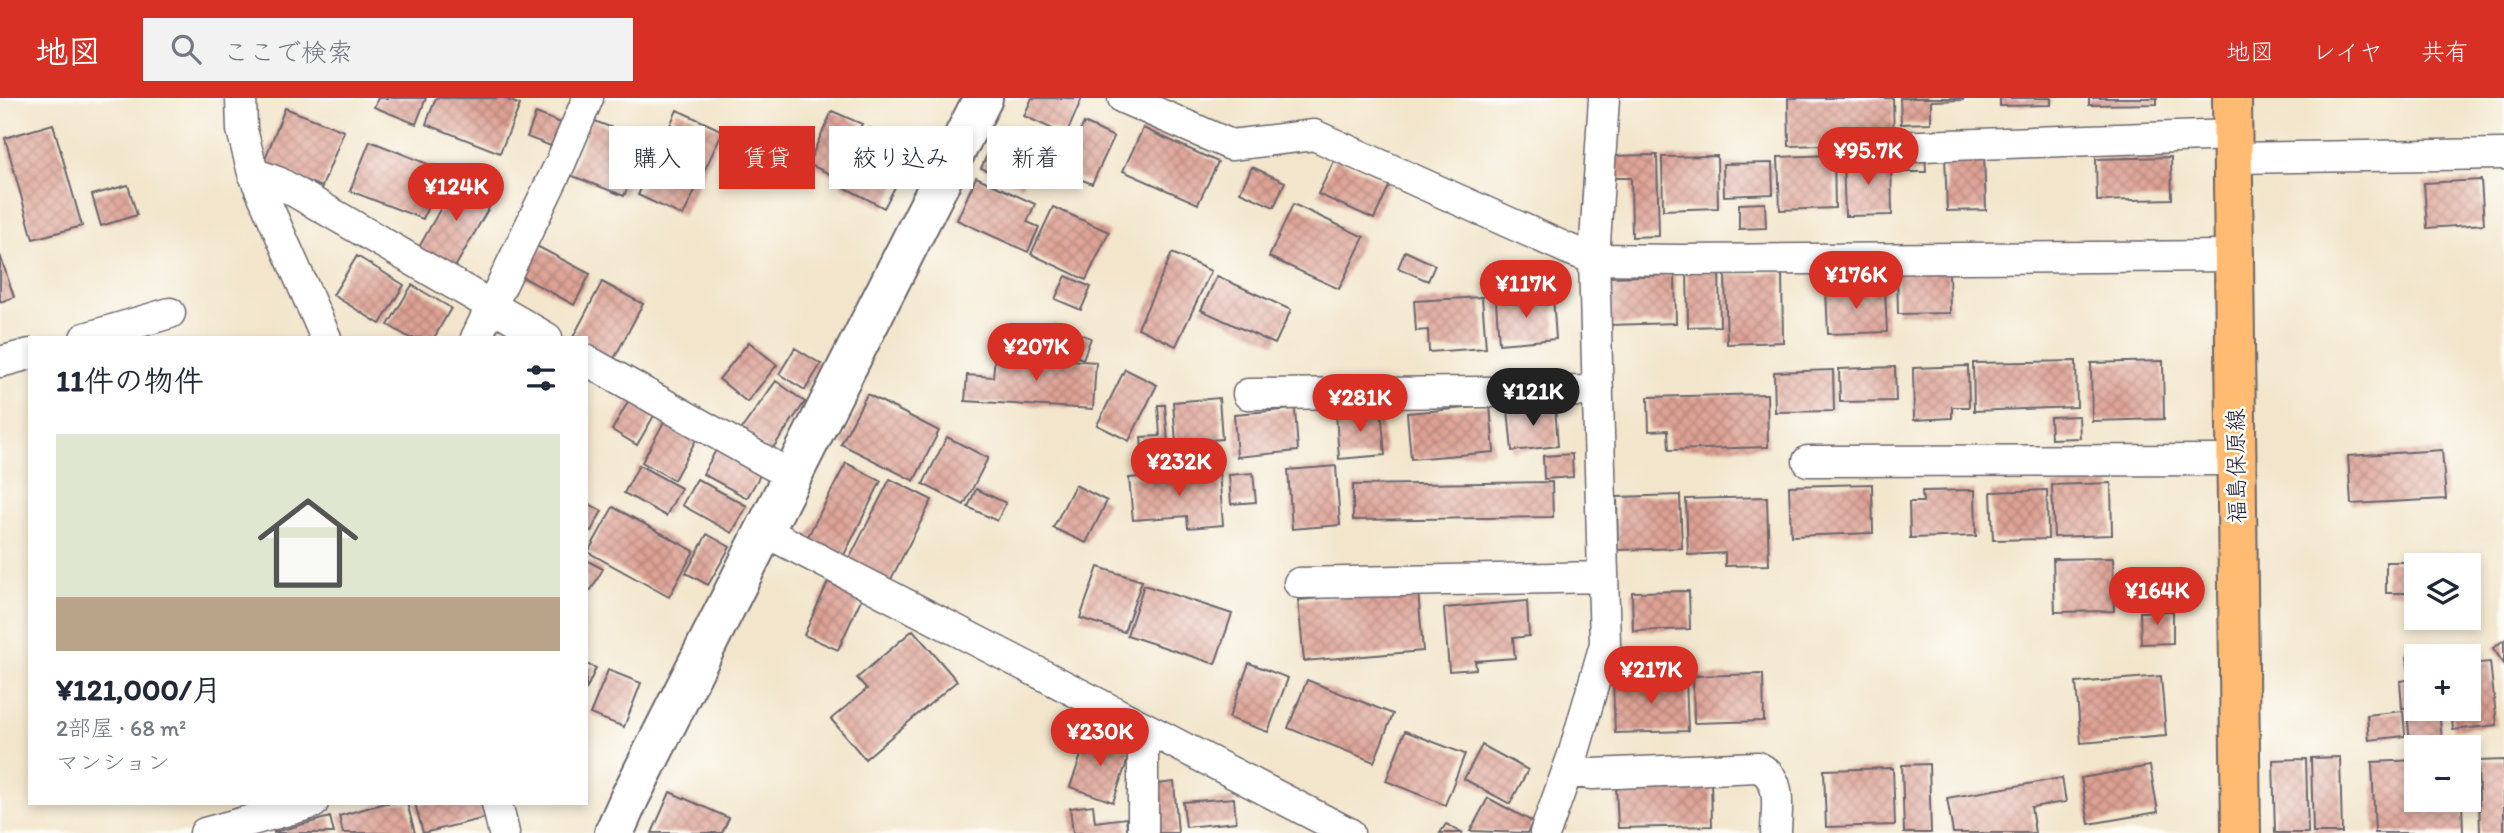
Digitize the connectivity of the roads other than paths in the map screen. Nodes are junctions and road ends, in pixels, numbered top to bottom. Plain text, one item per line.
1 (241, 98) edge
2 (588, 98) edge
3 (983, 98) edge
4 (1123, 98) edge
5 (1604, 98) edge
6 (2232, 98) edge
7 (1893, 147) dead end
8 (2233, 147) junction
9 (2504, 154) edge
10 (253, 173) junction
11 (2234, 256) junction
12 (1594, 259) junction
13 (491, 307) junction
14 (170, 313) dead end
15 (92, 336) edge
16 (325, 336) edge
17 (477, 336) edge
18 (543, 336) edge
19 (28, 355) edge
20 (588, 361) edge
21 (0, 362) edge
22 (1598, 391) junction
23 (1248, 394) dead end
24 (2236, 460) junction
25 (1808, 461) dead end
26 (792, 476) junction
27 (764, 531) junction
28 (1603, 577) junction
29 (1300, 583) dead end
30 (1143, 727) junction
31 (1567, 771) junction
32 (306, 805) edge
33 (497, 805) edge
34 (205, 833) edge
35 (503, 833) edge
36 (614, 833) edge
37 (1143, 833) edge
38 (1349, 833) edge
39 (1545, 833) edge
40 (1776, 833) edge
41 (2241, 833) edge

1 - 10 street
2 - 13 street
3 - 26 street
4 - 12 street
5 - 12 street
6 - 8 main road, 福島保原線
7 - 8 street
8 - 9 street
8 - 11 main road, 福島保原線
10 - 13 street
10 - 16 street
11 - 12 street
11 - 24 main road, 福島保原線
12 - 22 street
13 - 17 street
13 - 18 street
14 - 15 street
19 - 21 street
20 - 26 street
22 - 23 street
22 - 28 street
24 - 25 street
24 - 41 main road, 福島保原線
26 - 27 street
27 - 30 street
27 - 36 street
28 - 29 street
28 - 31 street
30 - 37 street
30 - 38 street
31 - 39 street
31 - 40 street
32 - 34 street
33 - 35 street

